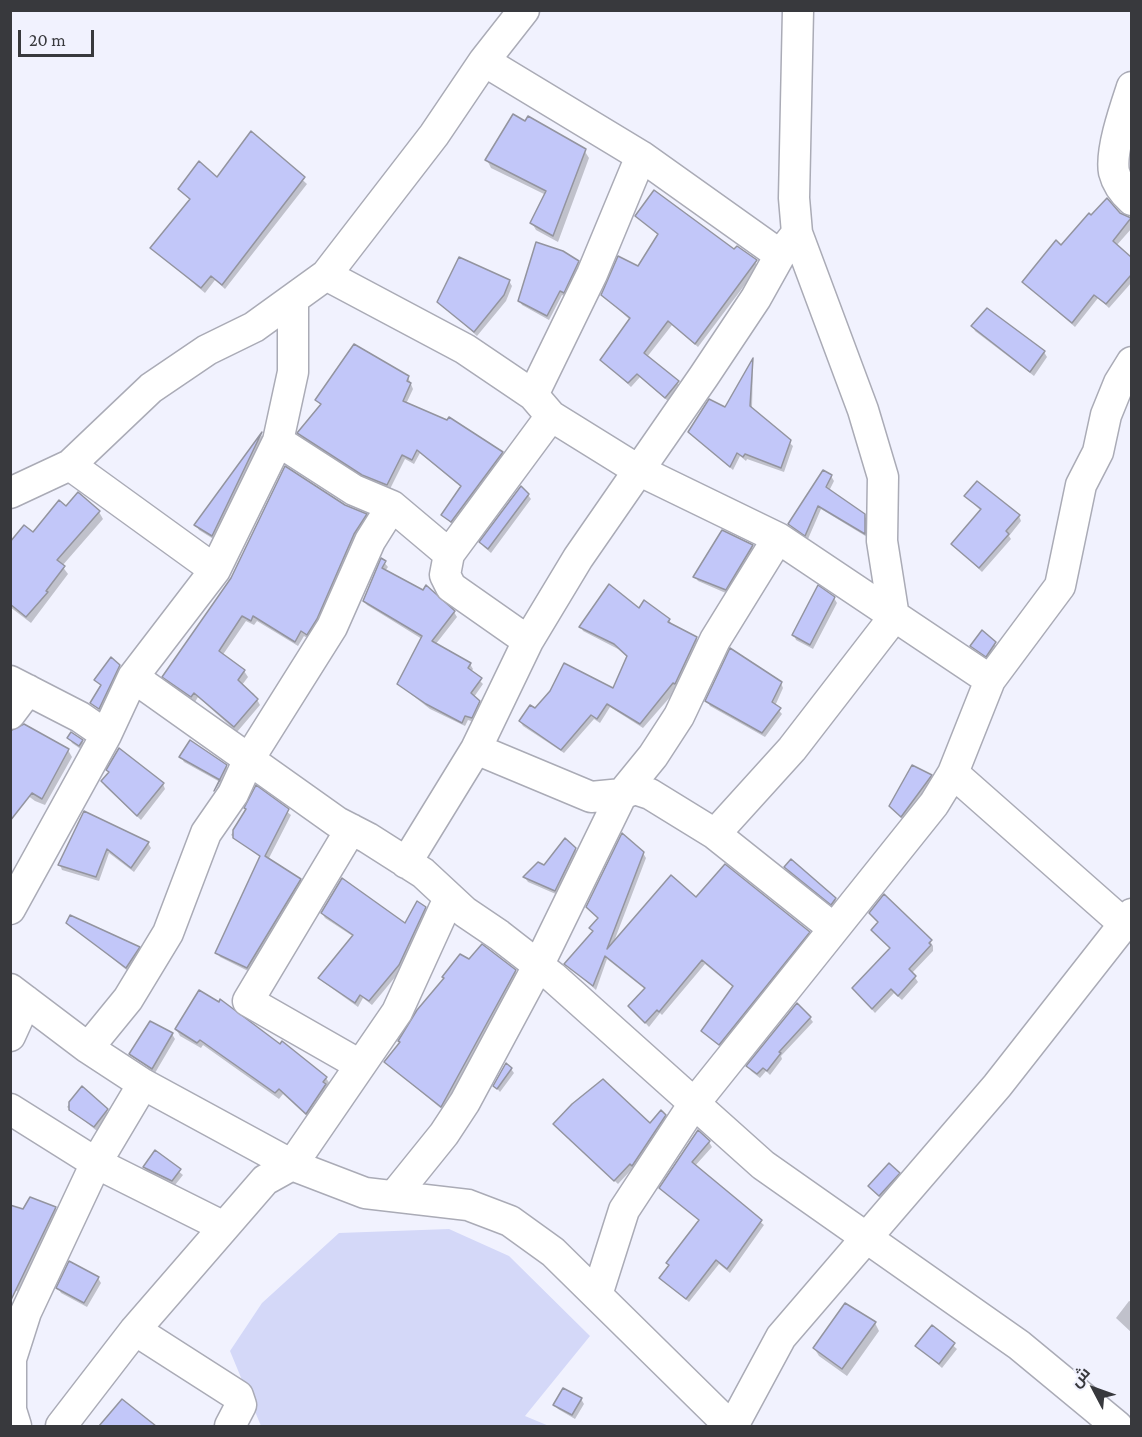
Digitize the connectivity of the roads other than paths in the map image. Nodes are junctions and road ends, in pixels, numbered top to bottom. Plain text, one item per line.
1 (524, 10) edge
2 (798, 10) edge
3 (484, 61) junction
4 (1131, 87) edge
5 (641, 156) junction
6 (1131, 200) edge
7 (789, 244) junction
8 (326, 275) junction
9 (293, 302) junction
10 (1131, 362) edge
11 (542, 405) junction
12 (278, 441) junction
13 (70, 465) junction
14 (638, 470) junction
15 (10, 493) edge
16 (392, 506) junction
17 (778, 538) junction
18 (449, 554) junction
19 (215, 570) junction
20 (894, 617) junction
21 (528, 641) junction
22 (133, 677) junction
23 (990, 680) junction
24 (19, 685) edge
25 (10, 714) edge
26 (106, 735) junction
27 (476, 749) junction
28 (249, 759) junction
29 (953, 773) junction
30 (622, 794) junction
31 (351, 829) junction
32 (715, 834) junction
33 (406, 863) junction
34 (449, 898) junction
35 (10, 909) edge
36 (1128, 919) edge
37 (833, 928) junction
38 (538, 966) junction
39 (18, 995) edge
40 (10, 1036) edge
41 (88, 1048) junction
42 (360, 1065) junction
43 (143, 1084) junction
44 (693, 1105) junction
45 (10, 1109) edge
46 (96, 1163) junction
47 (292, 1165) junction
48 (394, 1196) junction
49 (224, 1227) junction
50 (865, 1239) junction
51 (597, 1295) junction
52 (135, 1330) junction
53 (16, 1426) edge
54 (61, 1426) edge
55 (230, 1426) edge
56 (731, 1426) edge
57 (1118, 1426) edge

1 - 3 street
2 - 7 street
3 - 5 street
3 - 8 street
4 - 6 street
5 - 7 street
5 - 11 street
7 - 14 street
7 - 20 street
8 - 9 street
8 - 11 street
9 - 12 street
9 - 13 street
10 - 23 street
11 - 14 street
11 - 18 street
12 - 16 street
12 - 19 street
13 - 15 street
13 - 19 street
14 - 17 street
14 - 21 street
16 - 18 street
16 - 28 street
17 - 20 street
17 - 30 street
18 - 21 street
19 - 22 street
20 - 23 street
20 - 32 street
21 - 27 street
22 - 26 street
22 - 28 street
23 - 29 street
24 - 25 street
24 - 26 street
26 - 35 street
27 - 30 street
27 - 33 street
28 - 31 street
28 - 41 street
29 - 36 street
29 - 37 street
30 - 32 street
30 - 38 street
31 - 33 street
31 - 42 street
32 - 37 street
33 - 34 street
34 - 38 street
34 - 42 street
36 - 50 street
37 - 44 street
38 - 44 street
38 - 48 street
39 - 40 street
39 - 41 street
41 - 43 street
42 - 47 street
43 - 46 street
43 - 47 street
44 - 50 street
44 - 51 street
45 - 46 street
46 - 49 street
46 - 53 street
47 - 48 street
47 - 49 street
48 - 51 street
49 - 52 street
50 - 56 street
50 - 57 street
51 - 56 street
52 - 54 street
52 - 55 street

